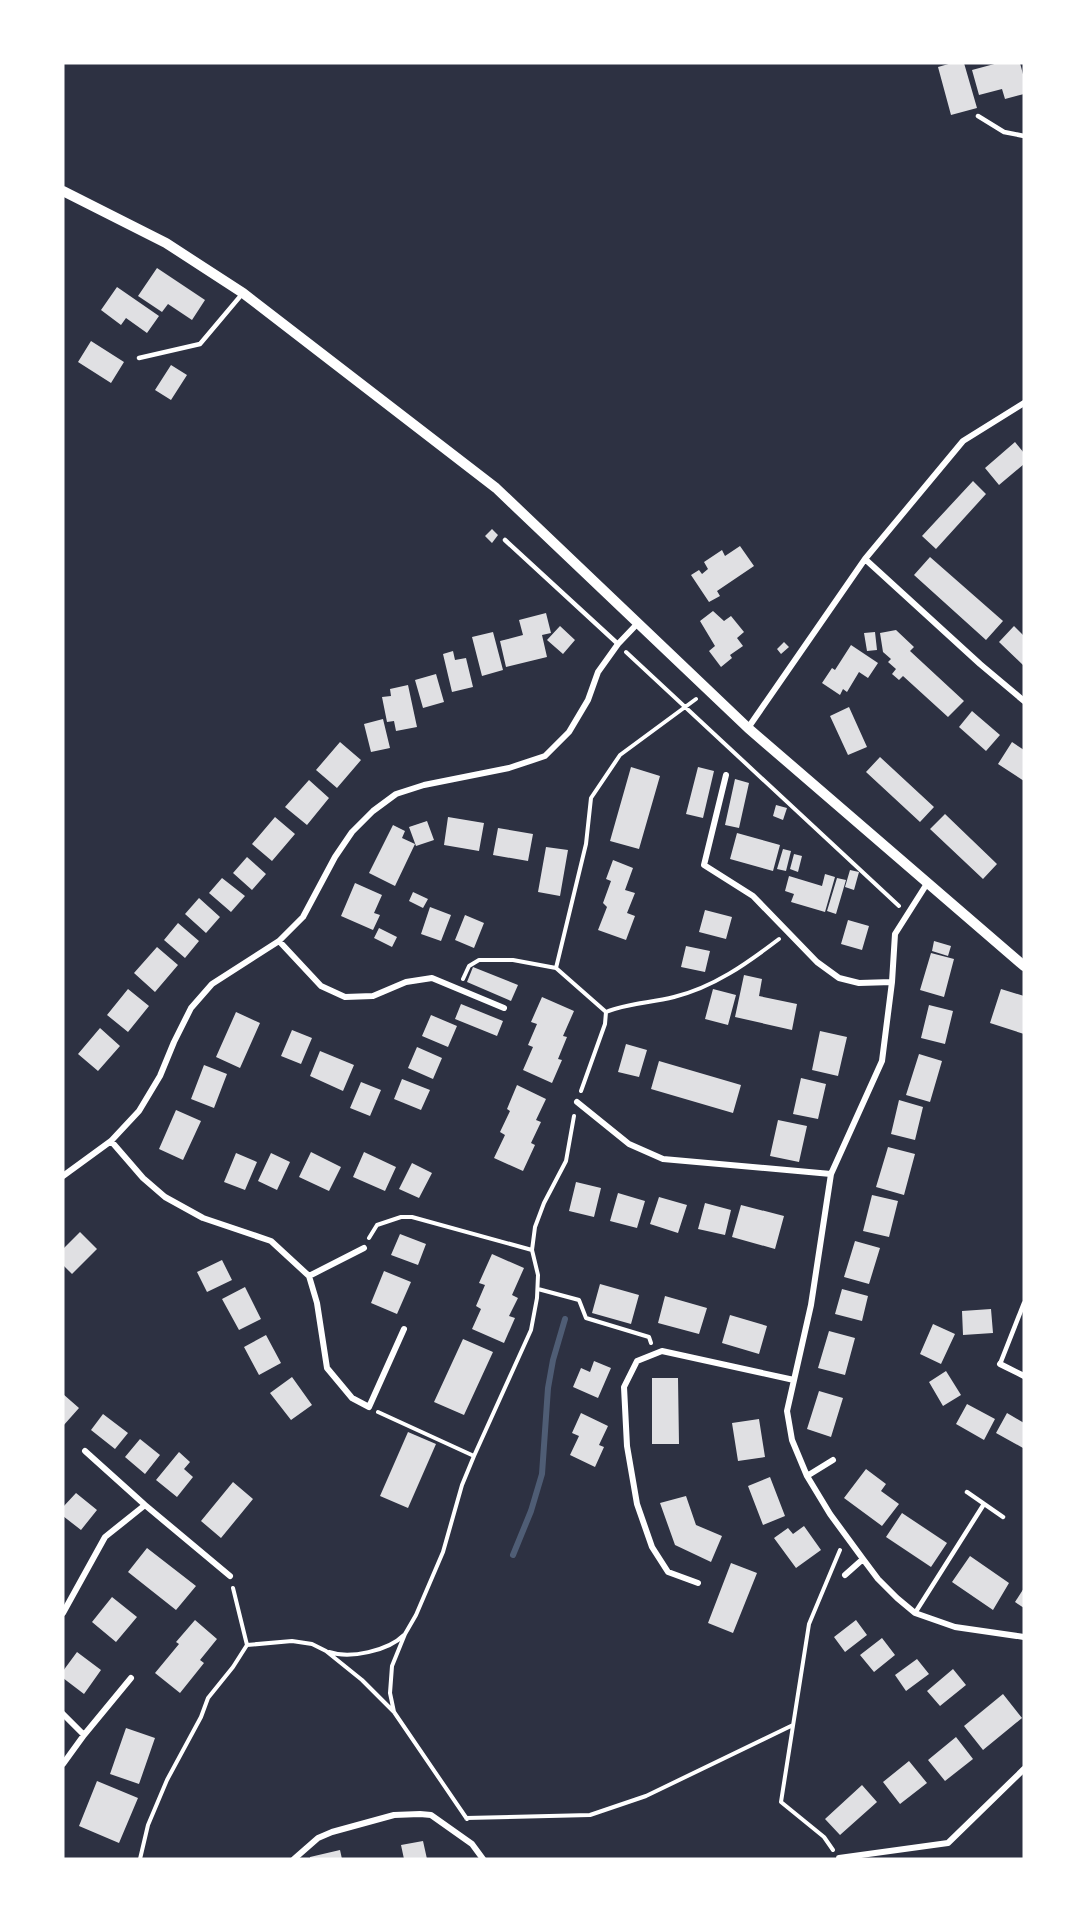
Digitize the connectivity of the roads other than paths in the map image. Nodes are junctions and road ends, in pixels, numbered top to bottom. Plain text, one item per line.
1 (978, 116) dead end
2 (1024, 136) edge
3 (63, 190) edge
4 (243, 294) junction
5 (139, 358) dead end
6 (1024, 403) edge
7 (506, 540) dead end
8 (865, 559) junction
9 (638, 622) junction
10 (618, 644) junction
11 (1024, 701) edge
12 (748, 728) junction
13 (726, 775) dead end
14 (928, 882) junction
15 (279, 941) junction
16 (1024, 966) edge
17 (892, 982) junction
18 (504, 1008) dead end
19 (577, 1102) road end
20 (111, 1141) junction
21 (831, 1174) junction
22 (63, 1176) edge
23 (364, 1248) road end
24 (309, 1276) junction
25 (1024, 1303) edge
26 (404, 1329) dead end
27 (1000, 1364) joint
28 (1024, 1376) edge
29 (794, 1380) junction
30 (85, 1450) dead end
31 (833, 1460) dead end
32 (807, 1476) junction
33 (967, 1492) dead end
34 (984, 1504) junction
35 (145, 1505) junction
36 (1003, 1517) dead end
37 (863, 1559) junction
38 (845, 1575) dead end
39 (230, 1576) road end
40 (698, 1583) dead end
41 (915, 1612) junction
42 (63, 1613) edge
43 (1024, 1637) edge
44 (131, 1678) dead end
45 (63, 1714) edge
46 (84, 1735) junction
47 (63, 1764) edge
48 (1024, 1769) edge
49 (839, 1858) edge
50 (294, 1859) edge
51 (483, 1859) edge

1 - 2 lane
3 - 4 street
4 - 5 lane
4 - 9 street
6 - 8 street
7 - 10 lane
8 - 11 street
8 - 12 street
9 - 10 street
9 - 12 street
10 - 15 street
12 - 14 street
13 - 17 street
14 - 16 street
14 - 17 street
15 - 18 street
15 - 20 street
17 - 21 street
19 - 21 street
20 - 22 street
20 - 24 street
21 - 29 street
23 - 24 street
24 - 26 street
25 - 27 lane
27 - 28 street
29 - 32 street
29 - 40 street
30 - 35 street
31 - 32 street
32 - 37 street
33 - 34 lane
34 - 36 lane
34 - 41 lane
35 - 39 street
35 - 42 street
37 - 38 street
37 - 41 street
41 - 43 street
44 - 46 street
45 - 46 street
46 - 47 street
48 - 49 street
50 - 51 street

